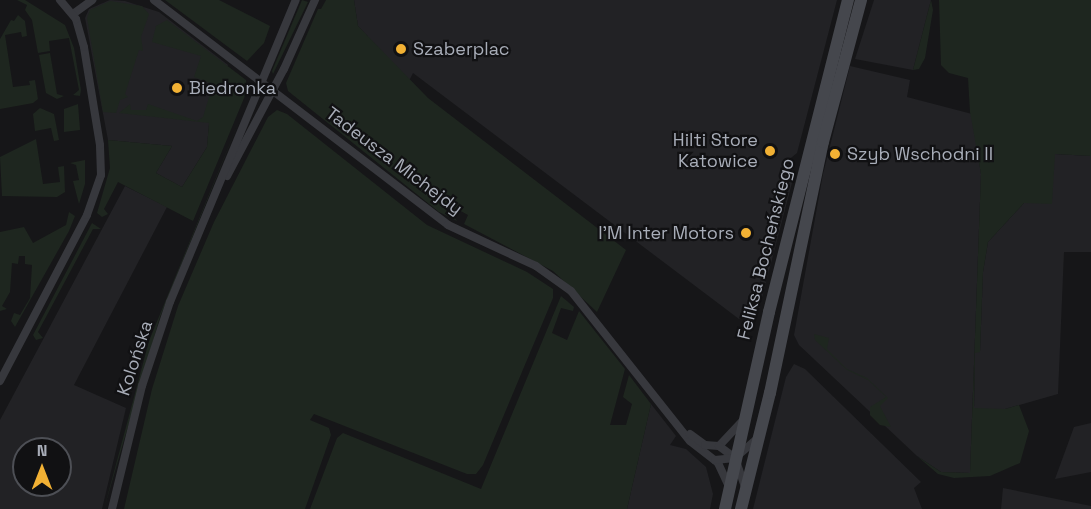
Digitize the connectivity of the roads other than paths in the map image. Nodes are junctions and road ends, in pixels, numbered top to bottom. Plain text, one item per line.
1 (92, 0) edge
2 (154, 0) edge
3 (296, 0) edge
4 (315, 0) edge
5 (848, 0) edge
6 (861, 0) edge
7 (64, 1) edge
8 (73, 14) junction
9 (262, 82) junction
10 (273, 91) junction
11 (203, 222) junction
12 (0, 381) edge
13 (744, 418) junction
14 (681, 426) junction
15 (760, 437) junction
16 (718, 446) junction
17 (735, 458) junction
18 (715, 460) junction
19 (729, 488) junction
20 (745, 490) junction
21 (112, 509) edge
22 (725, 509) edge
23 (741, 509) edge

1 - 8 street
2 - 9 street, Tadeusza Michejdy
3 - 9 street, Kolońska
4 - 10 street, Kolońska
5 - 13 main road, Feliksa Bocheńskiego
6 - 15 main road, Feliksa Bocheńskiego
7 - 8 street
8 - 12 street
9 - 10 street, Tadeusza Michejdy
9 - 11 street, Kolońska
10 - 11 street, Kolońska
10 - 14 street, Tadeusza Michejdy
11 - 21 street, Kolońska
13 - 16 street
13 - 17 main road, Feliksa Bocheńskiego
14 - 16 street, Tadeusza Michejdy
14 - 18 street, Tadeusza Michejdy
15 - 17 street
15 - 20 main road, Feliksa Bocheńskiego
16 - 17 street, Tadeusza Michejdy
17 - 18 street
17 - 19 main road, Feliksa Bocheńskiego
17 - 20 street
18 - 19 street, Tadeusza Michejdy
19 - 22 main road, Feliksa Bocheńskiego
20 - 23 main road, Feliksa Bocheńskiego

